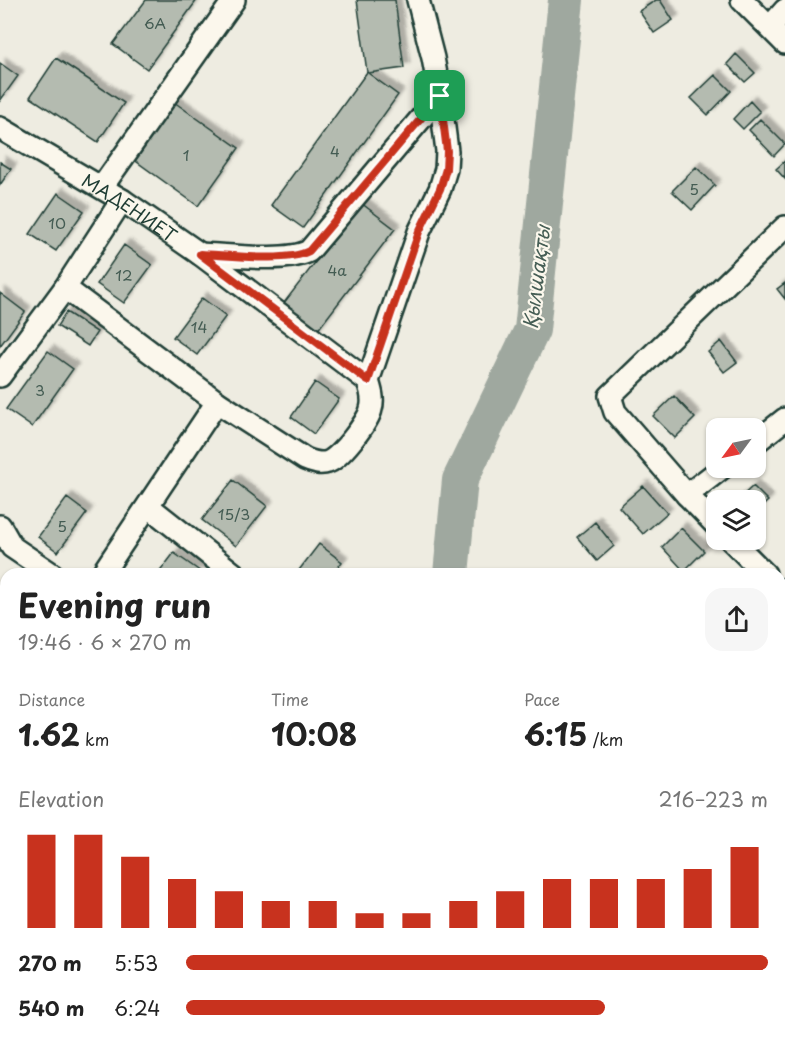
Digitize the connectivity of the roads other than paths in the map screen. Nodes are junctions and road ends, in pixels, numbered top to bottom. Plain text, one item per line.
1 (234, 0) edge
2 (418, 0) edge
3 (742, 0) edge
4 (785, 10) edge
5 (770, 27) junction
6 (785, 43) edge
7 (440, 96) junction
8 (0, 128) edge
9 (102, 187) junction
10 (122, 200) junction
11 (785, 227) edge
12 (200, 254) junction
13 (64, 288) junction
14 (0, 376) edge
15 (368, 381) junction
16 (217, 402) junction
17 (785, 419) edge
18 (766, 433) edge
19 (709, 478) edge
20 (687, 495) junction
21 (148, 506) junction
22 (706, 515) edge
23 (0, 526) edge
24 (741, 550) edge
25 (43, 568) edge
26 (106, 568) edge
27 (226, 568) edge
28 (759, 568) edge

1 - 9 street
2 - 7 street
3 - 5 street
4 - 5 street
5 - 6 street
7 - 12 street
7 - 15 street
8 - 9 street, МАДЕНИЕТ
9 - 10 street, МАДЕНИЕТ
10 - 12 street, МАДЕНИЕТ
10 - 13 street
11 - 20 street
12 - 15 street, МАДЕНИЕТ
13 - 14 street
13 - 16 street
15 - 16 street
16 - 21 street
17 - 18 street
19 - 20 street
20 - 22 street
21 - 26 street
21 - 27 street
23 - 25 street
24 - 28 street

